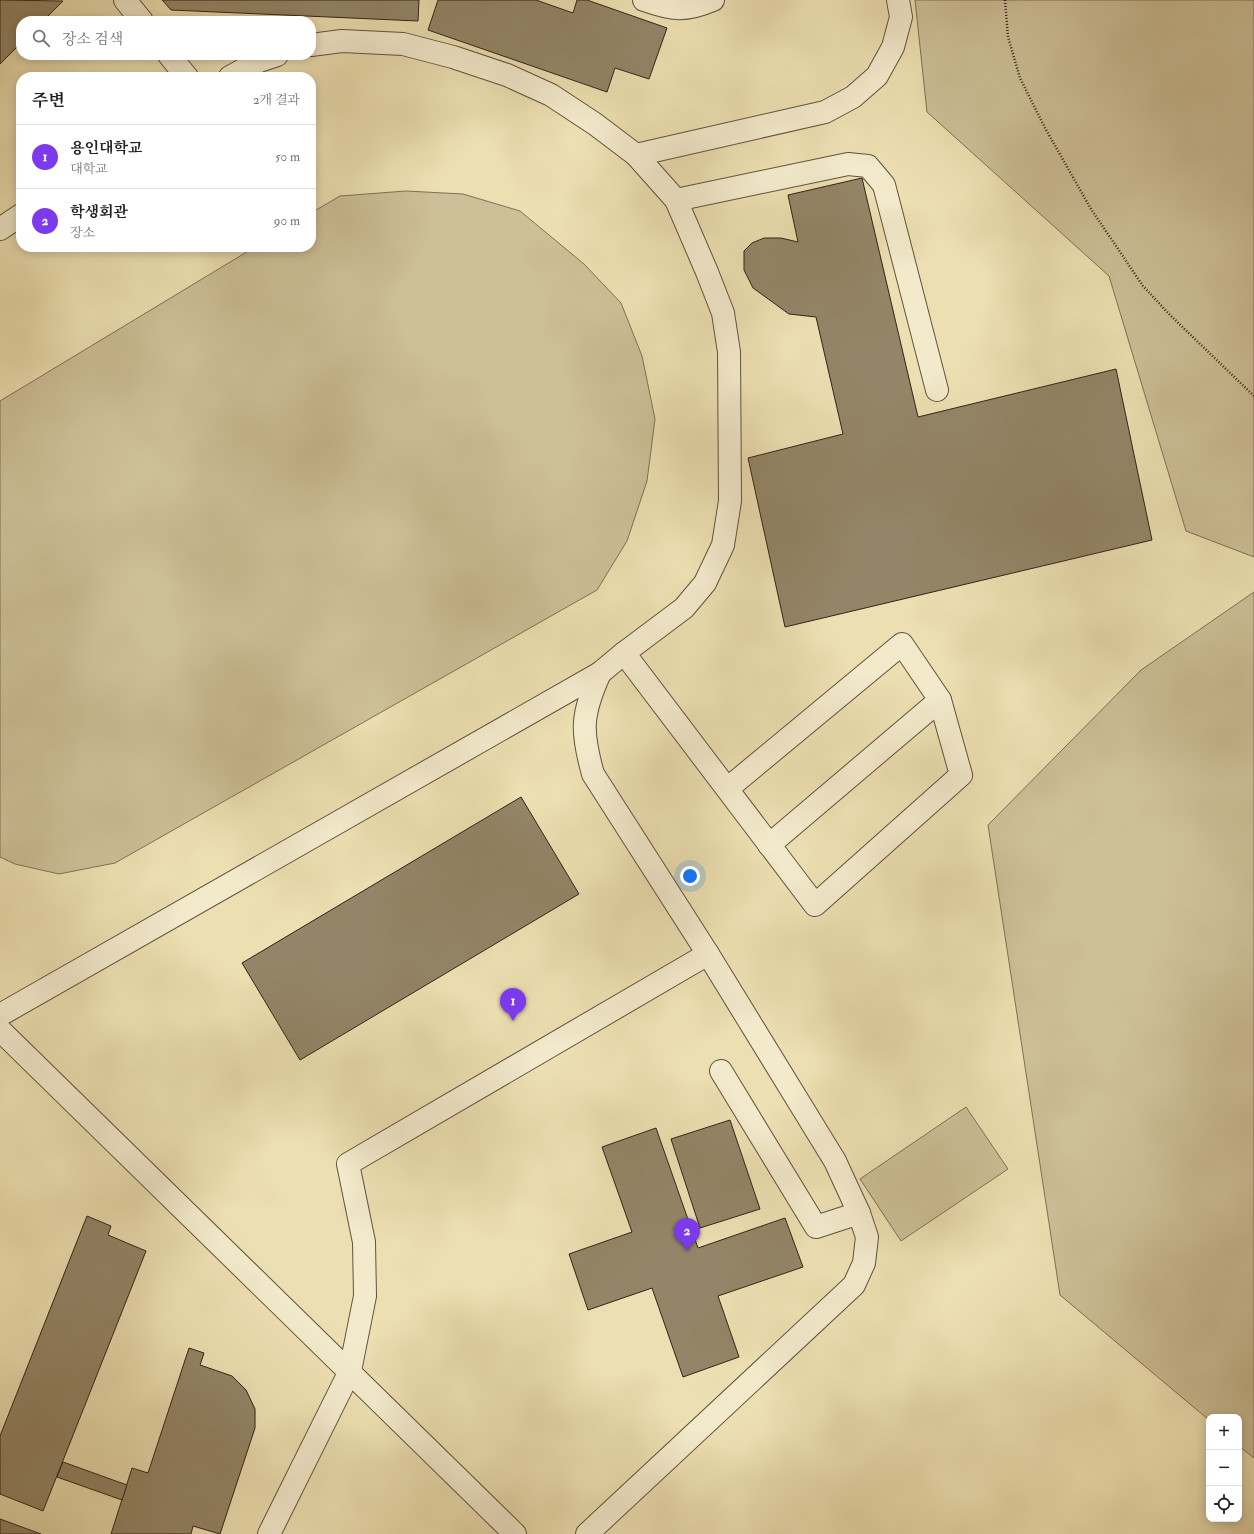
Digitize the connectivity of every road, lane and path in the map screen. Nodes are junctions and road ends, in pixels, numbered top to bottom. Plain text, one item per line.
1 (125, 0) edge
2 (644, 0) edge
3 (713, 0) edge
4 (898, 0) edge
5 (1005, 0) edge
6 (138, 16) edge
7 (316, 45) edge
8 (174, 60) edge
9 (262, 60) edge
10 (183, 72) edge
11 (239, 72) edge
12 (636, 155) junction
13 (676, 200) junction
14 (16, 218) edge
15 (0, 229) edge
16 (937, 390) dead end
17 (1254, 396) edge
18 (624, 653) junction
19 (600, 673) junction
20 (940, 700) junction
21 (727, 789) junction
22 (769, 845) junction
23 (708, 954) junction
24 (0, 1015) edge
25 (0, 1030) edge
26 (721, 1071) dead end
27 (859, 1213) junction
28 (350, 1371) junction
29 (269, 1534) edge
30 (515, 1534) edge
31 (587, 1534) edge

1 - 6 street
2 - 3 street
4 - 12 street
5 - 17 path
7 - 12 street
8 - 10 street
9 - 11 street
12 - 13 street
13 - 16 street
13 - 18 street
14 - 15 street
18 - 19 street
18 - 21 street
19 - 23 street
19 - 24 street
20 - 21 street
20 - 22 street
20 - 22 street
21 - 22 street
23 - 27 street
23 - 28 street
25 - 28 street
26 - 27 street
27 - 31 street
28 - 29 street
28 - 30 street

